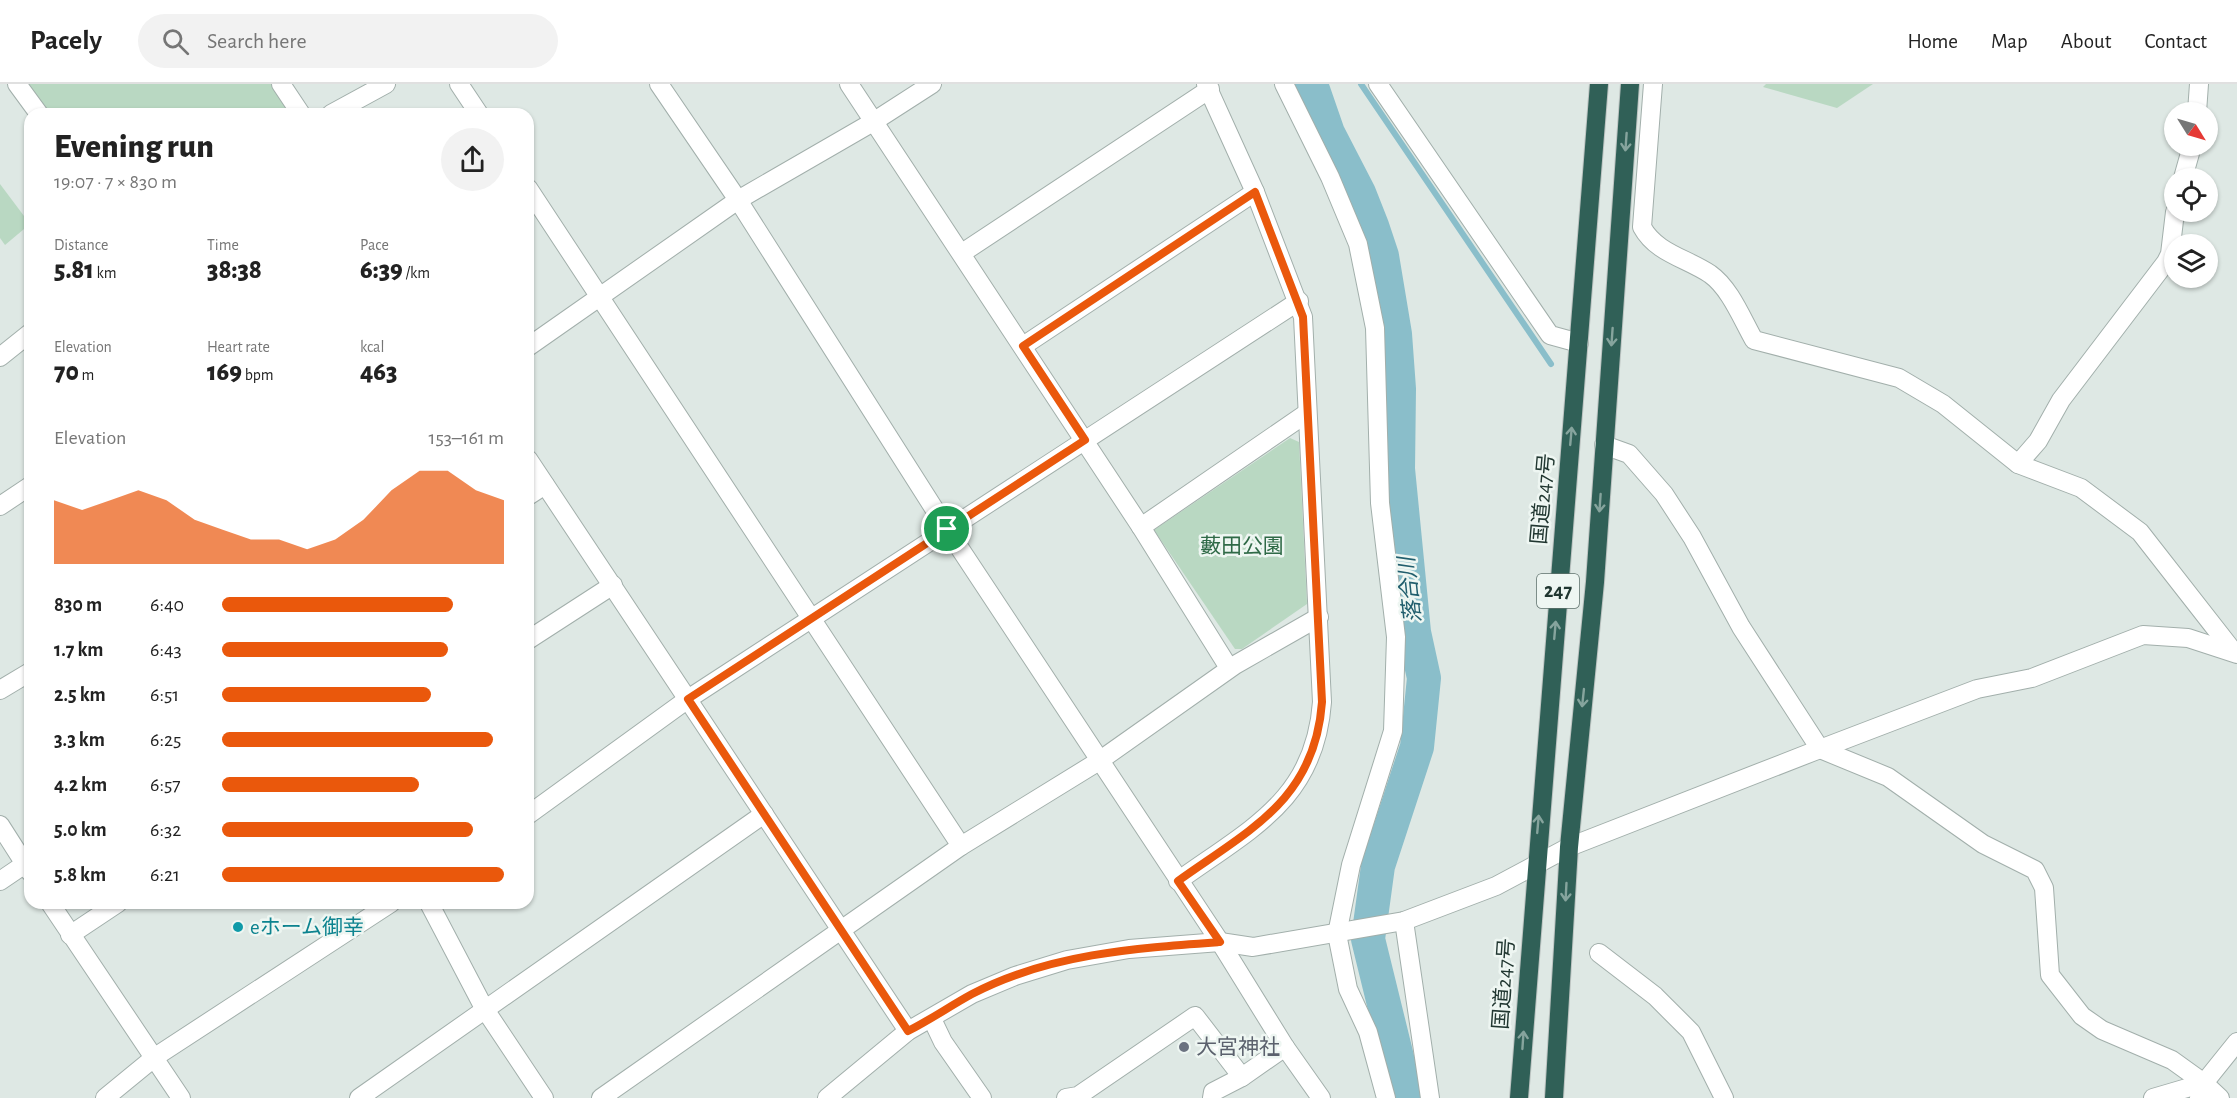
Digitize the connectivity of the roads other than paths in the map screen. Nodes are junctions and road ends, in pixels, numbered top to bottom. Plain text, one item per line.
1 (17, 84) edge
2 (281, 84) edge
3 (386, 84) edge
4 (459, 84) edge
5 (659, 84) edge
6 (849, 84) edge
7 (932, 84) edge
8 (1284, 84) edge
9 (1378, 84) edge
10 (1599, 84) edge
11 (1630, 84) edge
12 (1653, 84) edge
13 (2199, 84) edge
14 (1208, 86) edge
15 (2198, 102) edge
16 (35, 108) edge
17 (297, 108) edge
18 (342, 108) edge
19 (475, 108) edge
20 (873, 122) junction
21 (1255, 192) junction
22 (534, 197) edge
23 (738, 200) junction
24 (2174, 222) edge
25 (962, 253) junction
26 (600, 296) junction
27 (1299, 302) junction
28 (24, 343) edge
29 (534, 343) edge
30 (1579, 343) junction
31 (1023, 346) junction
32 (0, 357) edge
33 (1307, 412) junction
34 (1085, 440) junction
35 (1604, 445) junction
36 (2018, 464) junction
37 (534, 468) edge
38 (545, 484) junction
39 (24, 490) edge
40 (534, 492) edge
41 (0, 506) edge
42 (1141, 526) junction
43 (947, 529) junction
44 (613, 585) junction
45 (1319, 617) junction
46 (812, 618) junction
47 (534, 636) edge
48 (2235, 653) edge
49 (1229, 668) junction
50 (24, 676) edge
51 (0, 690) edge
52 (688, 699) junction
53 (1820, 749) junction
54 (1099, 761) junction
55 (534, 811) edge
56 (764, 814) junction
57 (0, 825) edge
58 (961, 846) junction
59 (1569, 847) junction
60 (24, 862) edge
61 (1535, 865) junction
62 (24, 870) edge
63 (0, 881) edge
64 (1178, 881) junction
65 (54, 909) edge
66 (109, 909) edge
67 (382, 909) edge
68 (432, 909) edge
69 (1404, 921) junction
70 (840, 930) junction
71 (1342, 933) junction
72 (69, 935) junction
73 (1220, 942) junction
74 (1599, 953) dead end
75 (484, 1008) junction
76 (932, 1019) junction
77 (908, 1031) junction
78 (2237, 1042) edge
79 (1285, 1047) junction
80 (155, 1057) junction
81 (1242, 1077) junction
82 (2202, 1090) edge
83 (105, 1098) edge
84 (181, 1098) edge
85 (359, 1098) edge
86 (544, 1098) edge
87 (601, 1098) edge
88 (827, 1098) edge
89 (982, 1098) edge
90 (1066, 1098) edge
91 (1212, 1098) edge
92 (1322, 1098) edge
93 (1386, 1098) edge
94 (1430, 1098) edge
95 (1519, 1098) edge
96 (1554, 1098) edge
97 (1724, 1098) edge
98 (2153, 1098) edge
99 (2220, 1098) edge

1 - 16 street
2 - 17 street
3 - 18 street
4 - 19 street
5 - 23 street
6 - 20 street
7 - 20 street
8 - 71 street
9 - 30 street
10 - 30 highway, 国道247号 / 247
11 -> 35 highway, 247
12 - 36 street
13 - 15 street
14 - 21 street
14 - 25 street
20 - 23 street
20 - 25 street
21 - 27 street
21 - 31 street
22 - 26 street
23 - 26 street
23 - 43 street
24 - 36 street
25 - 31 street
26 - 29 street
26 - 46 street
27 - 33 street
27 - 34 street
28 - 32 street
61 -> 30 highway, 国道247号 / 247
31 - 34 street
33 - 42 street
33 - 45 street
34 - 42 street
34 - 43 street
35 - 53 street
35 -> 59 highway, 247
36 - 48 street
37 - 38 street
38 - 40 street
38 - 44 street
39 - 41 street
42 - 49 street
43 - 46 street
43 - 54 street
44 - 47 street
44 - 52 street
45 - 49 street
45 - 64 street
46 - 52 street
46 - 58 street
48 - 53 street
49 - 54 street
50 - 51 street
52 - 55 street
52 - 56 street
53 - 59 street
53 - 82 street
54 - 58 street
54 - 64 street
56 - 70 street
56 - 75 street
57 - 60 street
58 - 70 street
59 - 61 street
59 -> 96 highway, 247
61 - 69 street
95 -> 61 highway, 国道247号 / 247
62 - 63 street
64 - 73 street
65 - 72 street
66 - 72 street
67 - 80 street
68 - 75 street
69 - 71 street
69 - 94 street
70 - 77 street
70 - 87 street
71 - 73 street
71 - 93 street
72 - 80 street
73 - 76 street
73 - 79 street
74 - 97 street
75 - 85 street
75 - 86 street
76 - 77 street
76 - 89 street
77 - 88 street
78 - 82 street
79 - 81 street
79 - 92 street
80 - 83 street
80 - 84 street
81 - 90 street
81 - 91 street
82 - 98 street
82 - 99 street

